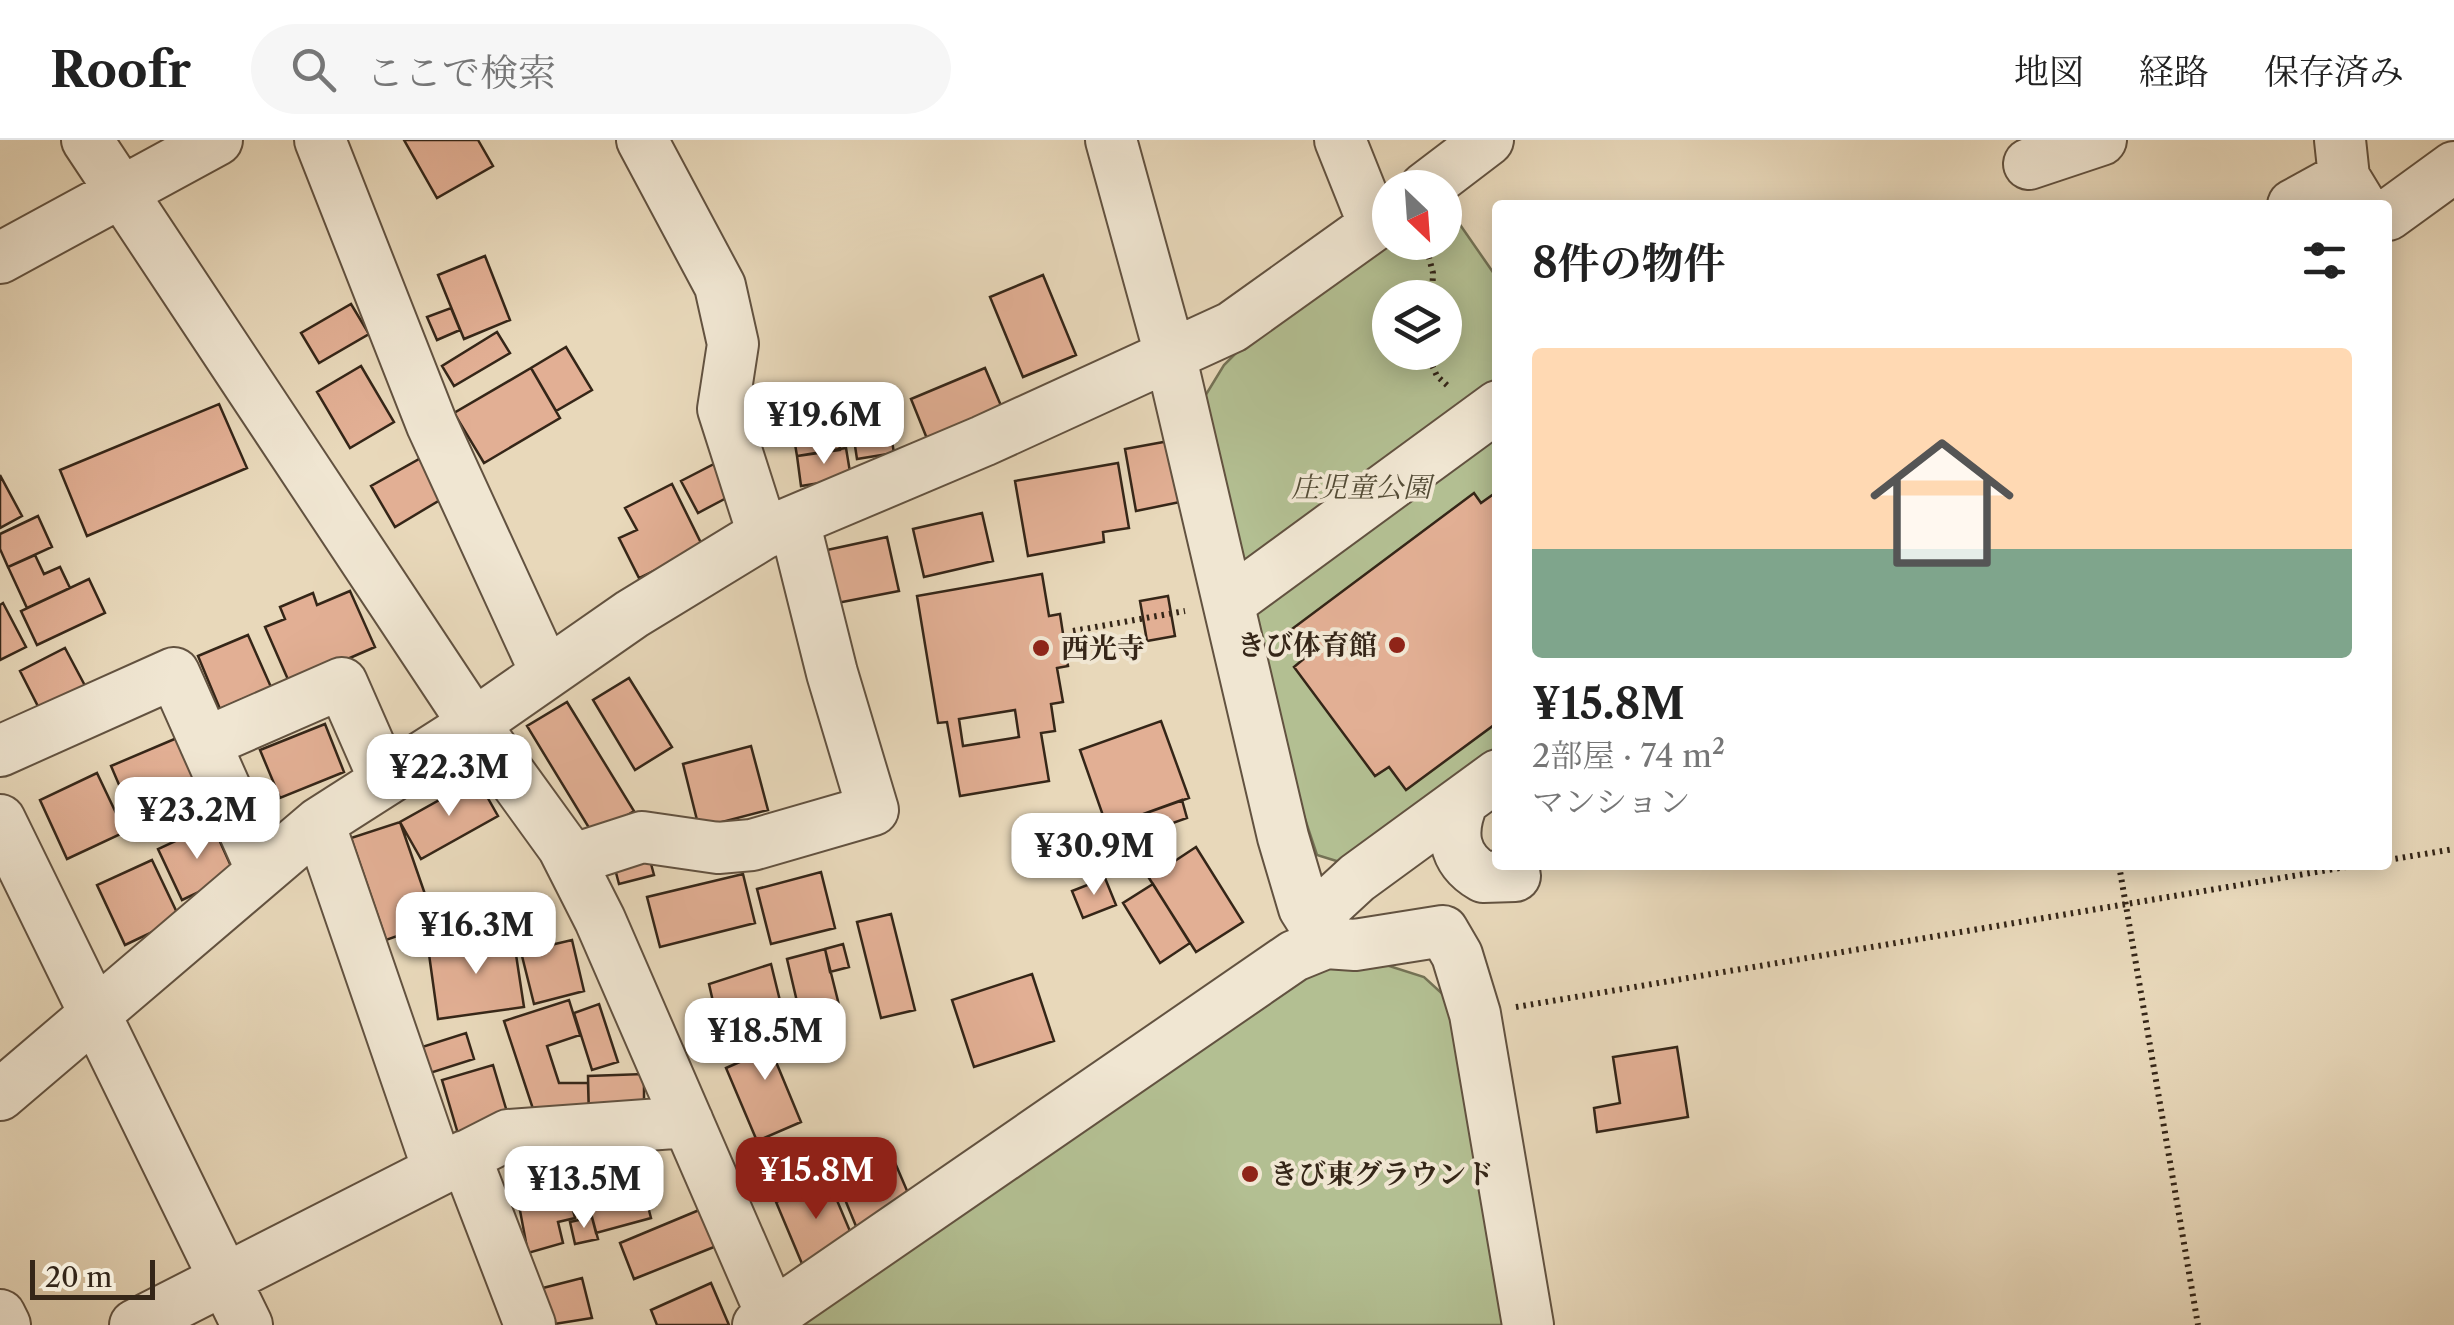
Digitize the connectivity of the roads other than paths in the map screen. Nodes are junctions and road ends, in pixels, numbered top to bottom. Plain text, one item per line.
1 (86, 140) edge
2 (217, 140) edge
3 (320, 140) edge
4 (642, 140) edge
5 (1110, 140) edge
6 (1340, 140) edge
7 (1488, 140) edge
8 (2101, 140) edge
9 (2454, 167) edge
10 (1449, 170) edge
11 (2030, 170) edge
12 (2348, 174) edge
13 (125, 193) junction
14 (2302, 200) edge
15 (1372, 201) edge
16 (2392, 213) edge
17 (1372, 227) edge
18 (0, 258) edge
19 (1170, 354) junction
20 (1492, 410) edge
21 (778, 528) junction
22 (1229, 603) junction
23 (545, 671) junction
24 (474, 724) junction
25 (205, 743) junction
26 (0, 750) edge
27 (385, 781) junction
28 (1480, 788) edge
29 (0, 820) edge
30 (319, 823) junction
31 (571, 860) junction
32 (262, 871) junction
33 (1522, 871) edge
34 (1315, 926) junction
35 (1443, 930) junction
36 (94, 1013) junction
37 (0, 1095) edge
38 (688, 1122) junction
39 (451, 1163) junction
40 (237, 1303) edge
41 (0, 1315) edge
42 (769, 1322) edge
43 (5, 1325) edge
44 (135, 1325) edge
45 (530, 1325) edge
46 (1528, 1325) edge

1 - 13 street
2 - 13 street
3 - 23 street
4 - 21 street
5 - 19 street
6 - 15 street
7 - 10 street
8 - 11 street
9 - 16 street
12 - 14 street
13 - 18 street
13 - 24 street
17 - 19 street
19 - 21 street
19 - 22 street
20 - 22 street
21 - 23 street
21 - 31 street
22 - 34 street
23 - 24 street
24 - 27 street
24 - 31 street
25 - 26 street
25 - 27 street
25 - 32 street
27 - 30 street
28 - 33 street
28 - 34 street
29 - 36 street
30 - 32 street
30 - 39 street
31 - 38 street
32 - 36 street
33 - 35 street
34 - 35 street
34 - 42 street
35 - 46 street
36 - 37 street
36 - 40 street
38 - 39 street
38 - 42 street
39 - 40 street
39 - 45 street
40 - 44 street
41 - 43 street

